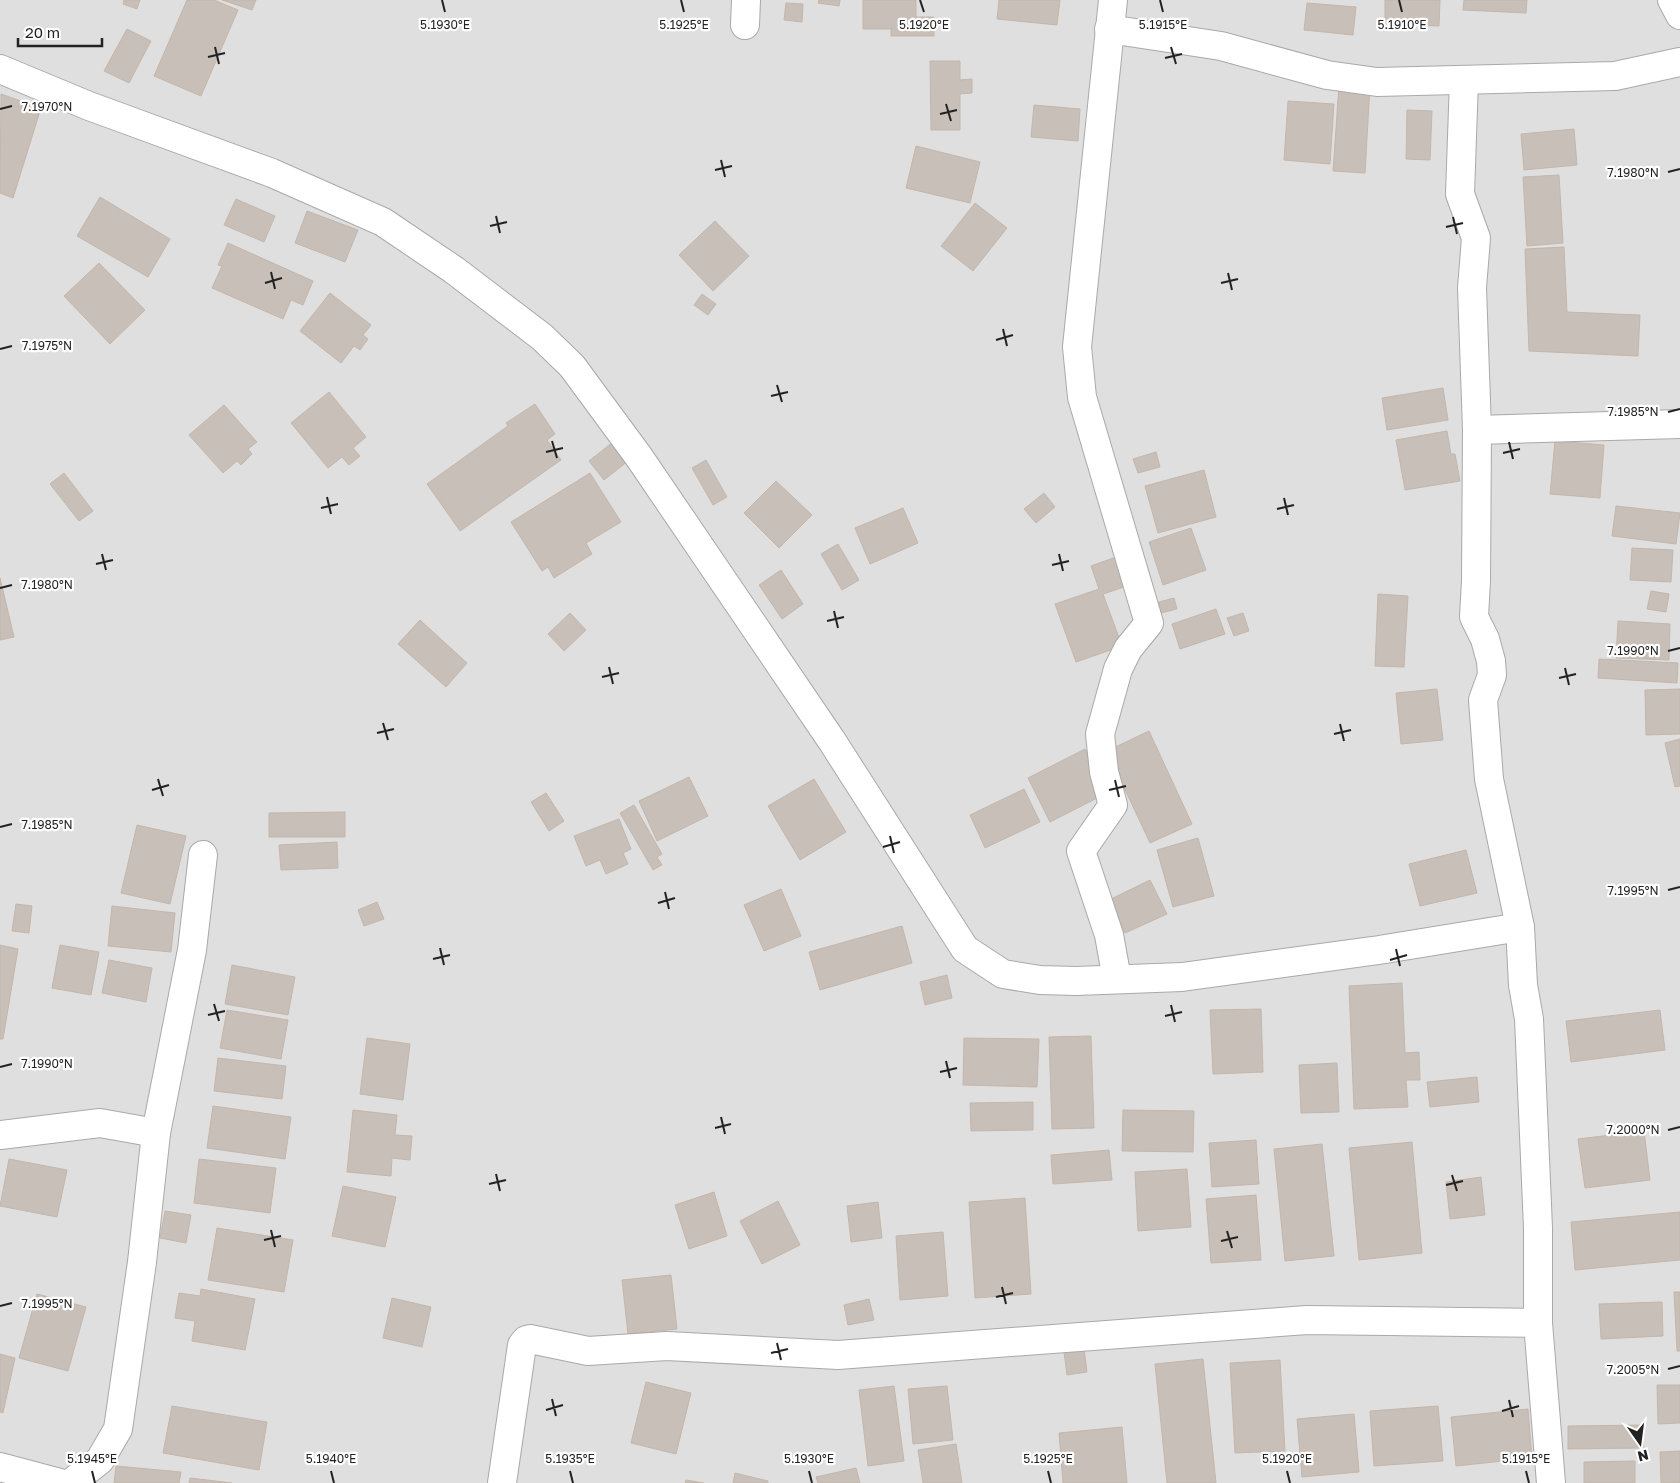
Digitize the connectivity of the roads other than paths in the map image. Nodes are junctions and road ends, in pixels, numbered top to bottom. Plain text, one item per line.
1 (1113, 0) edge
2 (1672, 0) edge
3 (1680, 15) edge
4 (1109, 29) junction
5 (1680, 62) edge
6 (0, 69) edge
7 (1464, 80) junction
8 (1680, 424) edge
9 (1477, 430) junction
10 (204, 855) dead end
11 (1520, 927) junction
12 (1117, 979) junction
13 (156, 1133) junction
14 (0, 1135) edge
15 (1538, 1323) junction
16 (0, 1466) edge
17 (60, 1483) edge
18 (71, 1483) edge
19 (502, 1483) edge
20 (1551, 1483) edge

1 - 4 street
2 - 3 street
4 - 7 street
4 - 12 street
5 - 7 street
6 - 12 street
7 - 9 street
8 - 9 street
9 - 11 street
10 - 13 street
11 - 12 street
11 - 15 street
13 - 14 street
13 - 18 street
15 - 19 street
15 - 20 street
16 - 17 street

